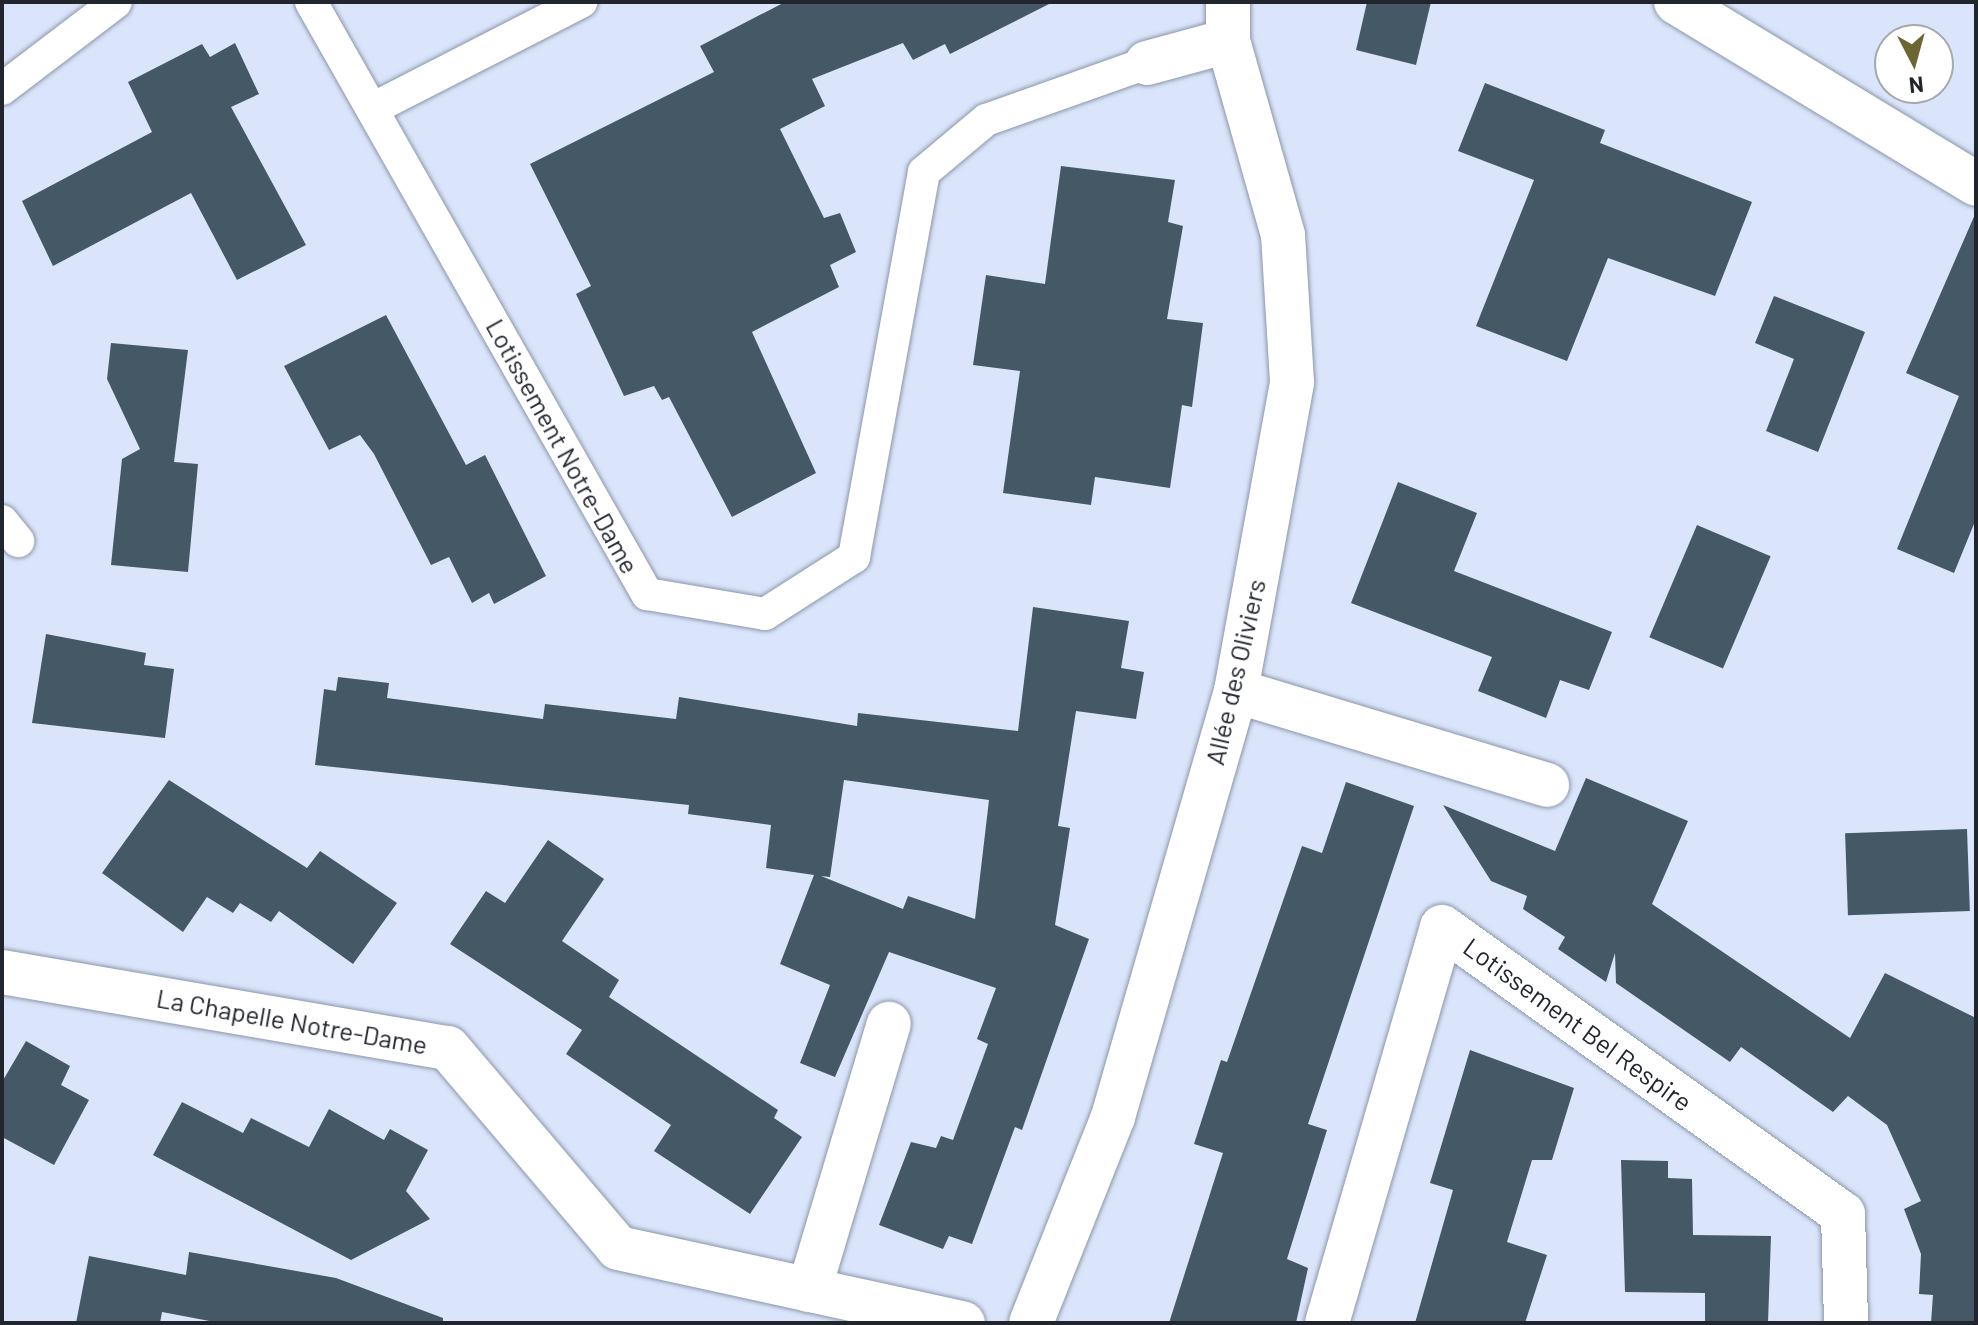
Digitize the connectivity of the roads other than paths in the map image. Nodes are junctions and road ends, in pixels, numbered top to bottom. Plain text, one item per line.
1 (116, 2) edge
2 (311, 2) edge
3 (581, 2) edge
4 (1676, 2) edge
5 (1228, 22) edge
6 (1147, 63) joint
7 (2, 89) edge
8 (374, 108) junction
9 (1976, 184) edge
10 (1236, 691) junction
11 (1547, 785) dead end
12 (2, 972) edge
13 (889, 1024) dead end
14 (809, 1290) junction
15 (963, 1323) edge
16 (1031, 1323) edge
17 (1327, 1323) edge
18 (1846, 1323) edge

1 - 7 lane
2 - 8 lane, Lotissement Notre-Dame
3 - 8 lane
4 - 9 street
5 - 6 street
5 - 10 street, Allée des Oliviers
6 - 8 lane, Lotissement Notre-Dame
10 - 11 street
10 - 16 street, Allée des Oliviers
12 - 14 street, La Chapelle Notre-Dame
13 - 14 street
14 - 15 street, La Chapelle Notre-Dame
17 - 18 street, Lotissement Bel Respire

